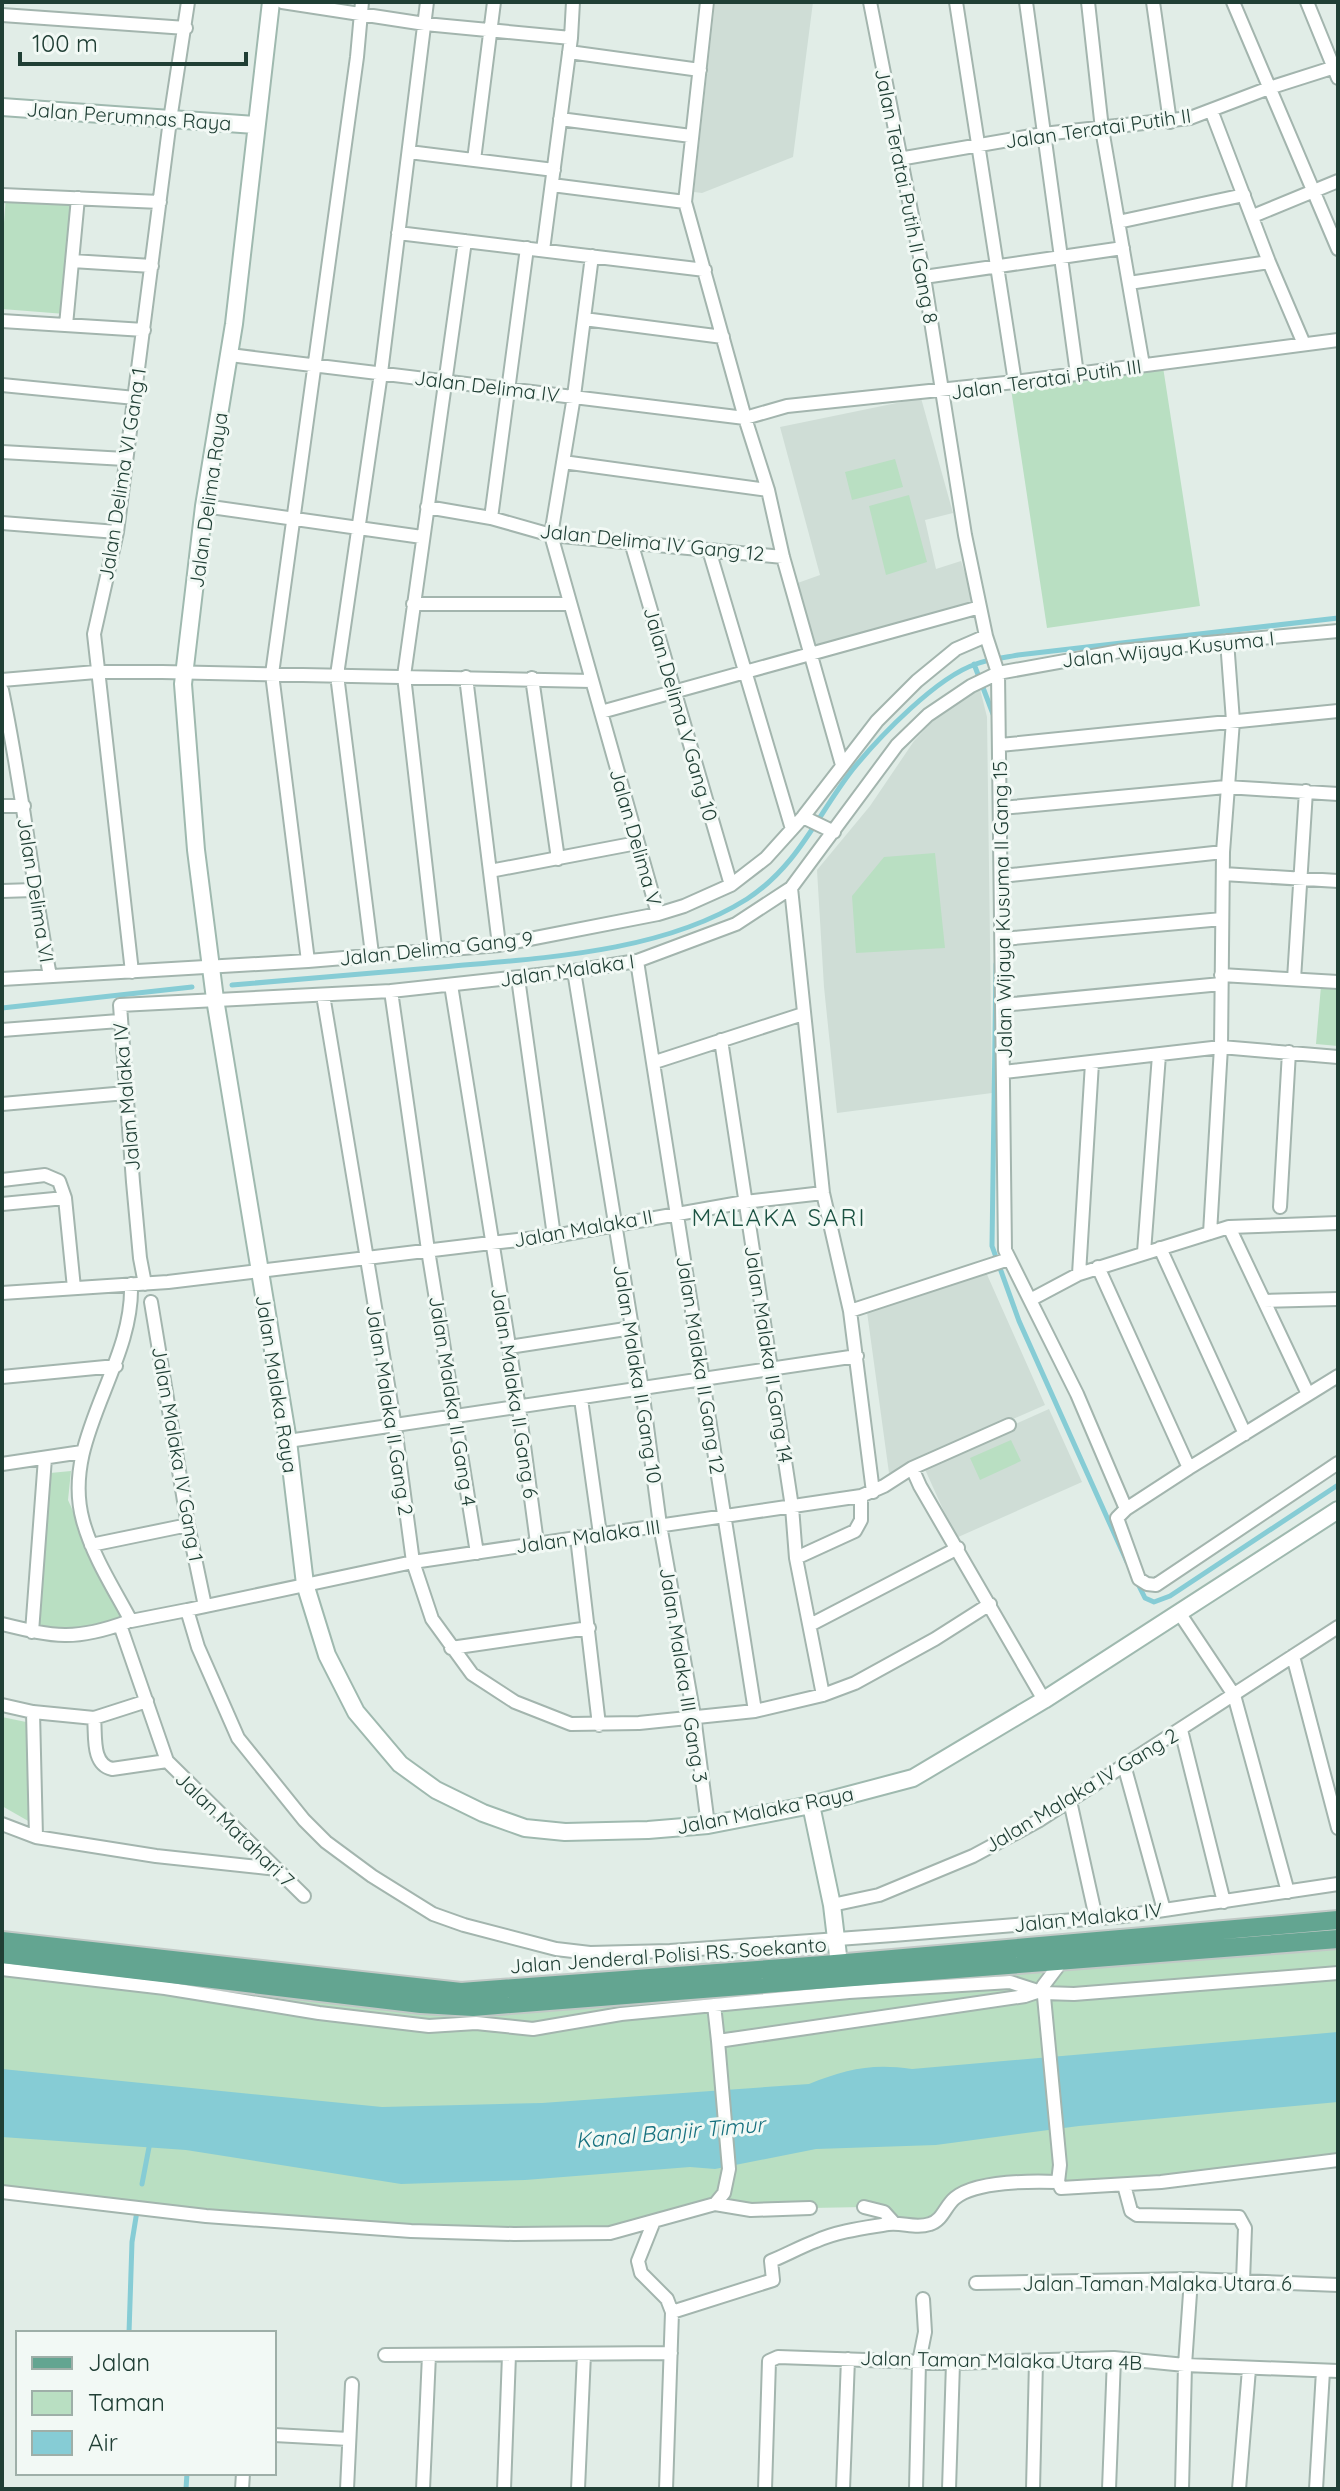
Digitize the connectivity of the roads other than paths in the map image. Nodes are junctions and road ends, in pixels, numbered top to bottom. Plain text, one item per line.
1 (188, 2) edge
2 (271, 2) edge
3 (282, 2) edge
4 (427, 2) edge
5 (494, 2) edge
6 (573, 2) edge
7 (706, 2) edge
8 (956, 2) edge
9 (1025, 2) edge
10 (1088, 2) edge
11 (1153, 2) edge
12 (1233, 2) edge
13 (1307, 2) edge
14 (870, 3) edge
15 (361, 8) edge
16 (2, 15) edge
17 (425, 24) junction
18 (186, 28) junction
19 (492, 30) junction
20 (571, 38) junction
21 (569, 52) junction
22 (700, 70) junction
23 (1337, 71) edge
24 (1269, 88) junction
25 (2, 107) edge
26 (1211, 110) junction
27 (560, 119) junction
28 (170, 120) junction
29 (1170, 122) junction
30 (255, 125) junction
31 (1102, 129) junction
32 (1043, 134) junction
33 (691, 136) junction
34 (978, 144) junction
35 (409, 152) junction
36 (899, 159) junction
37 (474, 160) junction
38 (554, 170) junction
39 (1338, 181) edge
40 (552, 185) junction
41 (1314, 190) junction
42 (2, 195) edge
43 (1244, 195) junction
44 (78, 198) junction
45 (160, 202) junction
46 (685, 202) junction
47 (1253, 216) junction
48 (1118, 222) junction
49 (398, 233) junction
50 (465, 241) junction
51 (527, 248) junction
52 (1123, 248) junction
53 (1338, 249) edge
54 (543, 250) junction
55 (592, 256) junction
56 (1060, 257) junction
57 (72, 261) junction
58 (1269, 262) junction
59 (152, 266) junction
60 (998, 267) junction
61 (705, 270) junction
62 (924, 277) junction
63 (1129, 283) junction
64 (584, 319) junction
65 (2, 321) edge
66 (66, 325) junction
67 (144, 330) junction
68 (723, 337) junction
69 (1338, 340) edge
70 (1304, 344) junction
71 (230, 355) junction
72 (313, 365) junction
73 (1143, 365) junction
74 (381, 373) junction
75 (1077, 374) junction
76 (445, 381) junction
77 (1015, 382) junction
78 (2, 385) edge
79 (509, 388) junction
80 (942, 390) junction
81 (574, 396) junction
82 (135, 398) junction
83 (745, 418) junction
84 (2, 452) edge
85 (125, 459) junction
86 (563, 462) junction
87 (768, 490) junction
88 (204, 506) junction
89 (427, 507) junction
90 (294, 517) junction
91 (491, 518) junction
92 (2, 523) edge
93 (358, 528) junction
94 (117, 532) junction
95 (551, 535) junction
96 (422, 537) junction
97 (631, 542) junction
98 (709, 550) junction
99 (783, 557) junction
100 (413, 604) junction
101 (570, 604) junction
102 (980, 607) junction
103 (1338, 631) edge
104 (986, 636) junction
105 (1227, 641) junction
106 (810, 654) junction
107 (998, 670) junction
108 (96, 672) junction
109 (745, 672) junction
110 (183, 673) junction
111 (272, 674) junction
112 (337, 675) junction
113 (404, 676) junction
114 (466, 677) junction
115 (532, 678) junction
116 (2, 680) edge
117 (592, 681) junction
118 (2, 690) edge
119 (675, 692) junction
120 (1338, 711) edge
121 (601, 712) junction
122 (1233, 721) junction
123 (1000, 745) junction
124 (842, 765) junction
125 (1226, 787) junction
126 (1306, 791) junction
127 (1338, 794) edge
128 (2, 806) edge
129 (24, 806) junction
130 (1001, 808) junction
131 (807, 819) junction
132 (792, 829) junction
133 (832, 832) junction
134 (637, 843) junction
135 (1223, 852) junction
136 (558, 859) junction
137 (490, 871) junction
138 (1223, 874) junction
139 (1002, 876) junction
140 (1300, 879) junction
141 (1338, 881) edge
142 (731, 885) junction
143 (791, 888) junction
144 (34, 890) junction
145 (2, 891) edge
146 (658, 914) junction
147 (1222, 919) junction
148 (1003, 939) junction
149 (499, 945) junction
150 (435, 948) junction
151 (372, 954) junction
152 (308, 961) junction
153 (637, 961) junction
154 (212, 967) junction
155 (574, 971) junction
156 (132, 972) junction
157 (50, 976) junction
158 (518, 978) junction
159 (2, 979) edge
160 (1294, 979) junction
161 (1221, 980) junction
162 (1338, 982) edge
163 (451, 985) junction
164 (391, 991) junction
165 (323, 995) junction
166 (215, 999) junction
167 (1002, 1005) junction
168 (803, 1014) junction
169 (119, 1021) junction
170 (2, 1030) edge
171 (721, 1040) junction
172 (1221, 1047) junction
173 (1289, 1052) junction
174 (1159, 1055) junction
175 (1338, 1057) edge
176 (655, 1062) junction
177 (1092, 1063) junction
178 (1004, 1072) junction
179 (126, 1093) junction
180 (2, 1104) edge
181 (2, 1180) edge
182 (823, 1193) junction
183 (65, 1198) junction
184 (745, 1202) junction
185 (2, 1204) edge
186 (678, 1212) junction
187 (1280, 1218) junction
188 (615, 1223) junction
189 (1338, 1223) edge
190 (1229, 1227) junction
191 (1210, 1233) junction
192 (554, 1236) junction
193 (491, 1243) junction
194 (1160, 1248) junction
195 (428, 1250) junction
196 (1144, 1252) junction
197 (365, 1257) junction
198 (1002, 1261) junction
199 (1098, 1267) junction
200 (259, 1270) junction
201 (1079, 1274) junction
202 (131, 1284) junction
203 (145, 1284) junction
204 (74, 1288) junction
205 (2, 1293) edge
206 (1338, 1299) edge
207 (1030, 1300) junction
208 (1264, 1301) junction
209 (151, 1302) dead end
210 (850, 1311) junction
211 (632, 1328) junction
212 (509, 1347) junction
213 (857, 1356) junction
214 (116, 1366) junction
215 (771, 1369) junction
216 (1338, 1376) edge
217 (2, 1377) edge
218 (704, 1381) junction
219 (642, 1389) junction
220 (1308, 1394) junction
221 (581, 1399) junction
222 (519, 1408) junction
223 (457, 1418) junction
224 (1009, 1425) dead end
225 (395, 1427) junction
226 (1245, 1434) junction
227 (288, 1441) junction
228 (82, 1452) junction
229 (45, 1458) junction
230 (1338, 1463) edge
231 (2, 1464) edge
232 (912, 1468) junction
233 (1189, 1468) junction
234 (867, 1494) junction
235 (792, 1507) junction
236 (1126, 1509) junction
237 (1338, 1510) edge
238 (723, 1517) junction
239 (188, 1525) junction
240 (660, 1525) junction
241 (600, 1534) junction
242 (577, 1537) junction
243 (537, 1543) junction
244 (91, 1545) junction
245 (958, 1548) junction
246 (477, 1553) junction
247 (796, 1558) junction
248 (413, 1562) junction
249 (305, 1584) junction
250 (990, 1604) junction
251 (205, 1606) junction
252 (187, 1610) junction
253 (1180, 1614) junction
254 (126, 1623) junction
255 (2, 1624) edge
256 (810, 1625) junction
257 (1338, 1627) edge
258 (589, 1628) junction
259 (32, 1632) junction
260 (451, 1648) junction
261 (1293, 1656) junction
262 (823, 1695) junction
263 (1234, 1695) junction
264 (1044, 1700) junction
265 (147, 1701) junction
266 (2, 1705) edge
267 (755, 1711) junction
268 (33, 1712) junction
269 (694, 1716) junction
270 (94, 1718) junction
271 (599, 1725) junction
272 (1181, 1730) junction
273 (167, 1761) junction
274 (1124, 1765) junction
275 (1070, 1801) junction
276 (811, 1805) junction
277 (2, 1824) edge
278 (708, 1825) junction
279 (1338, 1828) edge
280 (36, 1837) junction
281 (277, 1869) junction
282 (1338, 1884) edge
283 (1288, 1892) junction
284 (304, 1896) dead end
285 (1224, 1902) junction
286 (832, 1905) junction
287 (1164, 1910) junction
288 (1096, 1918) junction
289 (1338, 1920) edge
290 (836, 1939) junction
291 (1338, 1939) edge
292 (2, 1941) edge
293 (2, 1954) edge
294 (1062, 1961) junction
295 (839, 1964) junction
296 (1025, 1964) junction
297 (2, 1969) edge
298 (1338, 1973) edge
299 (1042, 1990) junction
300 (714, 2005) junction
301 (718, 2041) junction
302 (1338, 2160) edge
303 (1058, 2182) junction
304 (1124, 2185) junction
305 (2, 2192) edge
306 (715, 2204) junction
307 (864, 2207) dead end
308 (810, 2208) dead end
309 (654, 2221) junction
310 (894, 2223) junction
311 (1191, 2279) junction
312 (1243, 2281) junction
313 (976, 2283) dead end
314 (1338, 2285) edge
315 (923, 2299) dead end
316 (672, 2312) junction
317 (671, 2353) junction
318 (584, 2354) junction
319 (385, 2355) dead end
320 (429, 2355) junction
321 (509, 2355) junction
322 (1114, 2358) junction
323 (848, 2359) junction
324 (1036, 2361) junction
325 (919, 2362) junction
326 (953, 2363) junction
327 (1185, 2365) junction
328 (1249, 2369) junction
329 (1323, 2371) junction
330 (1338, 2371) edge
331 (352, 2384) dead end
332 (276, 2435) edge
333 (349, 2439) junction
334 (347, 2489) edge
335 (423, 2489) edge
336 (504, 2489) edge
337 (578, 2489) edge
338 (666, 2489) edge
339 (765, 2489) edge
340 (843, 2489) edge
341 (916, 2489) edge
342 (949, 2489) edge
343 (1033, 2489) edge
344 (1109, 2489) edge
345 (1182, 2489) edge
346 (1239, 2489) edge
347 (1316, 2489) edge

1 - 18 street, Jalan Delima VI Gang 1
2 - 30 street, Jalan Delima Raya
3 - 15 street
4 - 17 street
5 - 19 street
6 - 20 street
7 - 22 street
8 - 34 street
9 - 32 street
10 - 31 street
11 - 29 street
12 - 24 street
13 - 23 street
14 - 36 street, Jalan Teratai Putih II Gang 8
15 - 17 street
15 - 72 street
16 - 18 street
17 - 19 street
17 - 35 street
18 - 28 street, Jalan Delima VI Gang 1
19 - 20 street
19 - 37 street
20 - 21 street
21 - 22 street
21 - 27 street
22 - 33 street
23 - 24 street, Jalan Teratai Putih II
24 - 26 street, Jalan Teratai Putih II
24 - 41 street
25 - 28 street, Jalan Perumnas Raya
26 - 29 street, Jalan Teratai Putih II
26 - 43 street
27 - 33 street
27 - 38 street
28 - 30 street, Jalan Perumnas Raya
28 - 45 street, Jalan Delima VI Gang 1
29 - 31 street, Jalan Teratai Putih II
30 - 71 street, Jalan Delima Raya
31 - 32 street, Jalan Teratai Putih II
31 - 48 street
32 - 34 street, Jalan Teratai Putih II
32 - 56 street
33 - 46 street
34 - 36 street, Jalan Teratai Putih II
34 - 60 street
35 - 37 street
35 - 49 street
36 - 62 street, Jalan Teratai Putih II Gang 8
37 - 38 street
38 - 40 street
39 - 41 street
40 - 46 street
40 - 54 street
41 - 47 street
41 - 53 street
42 - 44 street
43 - 47 street
43 - 48 street
44 - 45 street
44 - 57 street
45 - 59 street, Jalan Delima VI Gang 1
46 - 61 street
47 - 58 street
48 - 52 street
49 - 50 street
49 - 74 street
50 - 51 street
50 - 76 street
51 - 54 street
51 - 79 street
52 - 56 street
52 - 63 street
54 - 55 street
55 - 61 street
55 - 64 street
56 - 60 street
56 - 75 street
57 - 59 street
57 - 66 street
58 - 63 street
58 - 70 street
59 - 67 street, Jalan Delima VI Gang 1
60 - 62 street
60 - 77 street
61 - 68 street
62 - 80 street, Jalan Teratai Putih II Gang 8
63 - 73 street
64 - 68 street
64 - 81 street
65 - 66 street
66 - 67 street
67 - 82 street, Jalan Delima VI Gang 1
68 - 83 street
69 - 70 street, Jalan Teratai Putih III
70 - 73 street, Jalan Teratai Putih III
71 - 72 street, Jalan Delima IV
71 - 88 street, Jalan Delima Raya
72 - 74 street, Jalan Delima IV
72 - 90 street
73 - 75 street, Jalan Teratai Putih III
74 - 76 street, Jalan Delima IV
74 - 93 street
75 - 77 street, Jalan Teratai Putih III
76 - 79 street, Jalan Delima IV
76 - 89 street
77 - 80 street, Jalan Teratai Putih III
78 - 82 street
79 - 81 street, Jalan Delima IV
79 - 91 street
80 - 83 street
80 - 102 street, Jalan Teratai Putih III
81 - 83 street, Jalan Delima IV
81 - 86 street
82 - 85 street, Jalan Delima VI Gang 1
83 - 87 street
84 - 85 street
85 - 94 street, Jalan Delima VI Gang 1
86 - 87 street
86 - 95 street
87 - 99 street
88 - 90 street
88 - 110 street, Jalan Delima Raya
89 - 91 street, Jalan Delima IV Gang 12
89 - 96 street
90 - 93 street
90 - 111 street
91 - 95 street, Jalan Delima IV Gang 12
92 - 94 street
93 - 96 street
93 - 112 street
94 - 108 street, Jalan Delima VI Gang 1
95 - 97 street, Jalan Delima IV Gang 12
95 - 101 street, Jalan Delima V
96 - 100 street
97 - 98 street, Jalan Delima IV Gang 12
97 - 119 street, Jalan Delima V Gang 10
98 - 99 street, Jalan Delima IV Gang 12
98 - 109 street
99 - 106 street
100 - 101 street
100 - 113 street
101 - 117 street, Jalan Delima V
102 - 104 street, Jalan Teratai Putih III
102 - 106 street
103 - 105 street, Jalan Wijaya Kusuma I
104 - 107 street, Jalan Teratai Putih III
104 - 124 street, Jalan Delima V
105 - 107 street, Jalan Wijaya Kusuma I
105 - 122 street
106 - 109 street
106 - 124 street
107 - 123 street, Jalan Wijaya Kusuma II Gang 15
107 - 133 street, Jalan Malaka I
108 - 110 street
108 - 116 street
108 - 156 street, Jalan Delima VI Gang 1
109 - 119 street
109 - 132 street
110 - 111 street
110 - 154 street, Jalan Delima Raya
111 - 112 street
111 - 152 street
112 - 113 street
112 - 151 street
113 - 114 street
113 - 150 street
114 - 115 street
114 - 137 street
115 - 117 street
115 - 136 street
117 - 121 street, Jalan Delima V
118 - 129 street, Jalan Delima VI
119 - 121 street
119 - 142 street, Jalan Delima V Gang 10
120 - 122 street
121 - 134 street, Jalan Delima V
122 - 123 street
122 - 125 street
123 - 130 street, Jalan Wijaya Kusuma II Gang 15
124 - 131 street, Jalan Delima V
125 - 126 street
125 - 130 street
125 - 135 street
126 - 127 street
126 - 140 street
128 - 129 street
129 - 144 street, Jalan Delima VI
130 - 139 street, Jalan Wijaya Kusuma II Gang 15
131 - 132 street, Jalan Delima V
131 - 133 street
132 - 142 street, Jalan Delima V
133 - 143 street, Jalan Malaka I
134 - 136 street
134 - 146 street, Jalan Delima V
135 - 138 street
135 - 139 street
136 - 137 street
137 - 149 street
138 - 140 street
138 - 147 street
139 - 148 street, Jalan Wijaya Kusuma II Gang 15
140 - 141 street
140 - 160 street
142 - 146 street, Jalan Delima V
143 - 153 street, Jalan Malaka I
143 - 168 street
144 - 145 street
144 - 157 street, Jalan Delima VI
146 - 149 street, Jalan Delima Gang 9
147 - 148 street
147 - 161 street
148 - 167 street, Jalan Wijaya Kusuma II Gang 15
149 - 150 street, Jalan Delima Gang 9
150 - 151 street, Jalan Delima Gang 9
151 - 152 street, Jalan Delima Gang 9
152 - 154 street, Jalan Delima Gang 9
153 - 155 street, Jalan Malaka I
153 - 176 street, Jalan Malaka II Gang 12
154 - 156 street, Jalan Delima VI
154 - 166 street, Jalan Delima Raya
155 - 158 street, Jalan Malaka I
155 - 188 street, Jalan Malaka II Gang 10
156 - 157 street, Jalan Delima VI
157 - 159 street
158 - 163 street, Jalan Malaka I
158 - 192 street
160 - 161 street
160 - 162 street
161 - 167 street
161 - 172 street
163 - 164 street, Jalan Malaka I
163 - 193 street, Jalan Malaka II Gang 6
164 - 165 street, Jalan Malaka I
164 - 195 street, Jalan Malaka II Gang 4
165 - 166 street, Jalan Malaka I
165 - 197 street, Jalan Malaka II Gang 2
166 - 169 street, Jalan Malaka IV
166 - 200 street, Jalan Malaka Raya
167 - 178 street, Jalan Wijaya Kusuma II Gang 15
168 - 171 street
168 - 182 street
169 - 170 street
169 - 179 street, Jalan Malaka IV
171 - 176 street
171 - 184 street, Jalan Malaka II Gang 14
172 - 173 street, Jalan Wijaya Kusuma II Gang 15
172 - 174 street, Jalan Wijaya Kusuma II Gang 15
172 - 191 street
173 - 175 street, Jalan Wijaya Kusuma II Gang 15
173 - 187 street
174 - 177 street, Jalan Wijaya Kusuma II Gang 15
174 - 196 street
176 - 186 street, Jalan Malaka II Gang 12
177 - 178 street, Jalan Wijaya Kusuma II Gang 15
177 - 201 street
178 - 198 street
179 - 180 street
179 - 203 street, Jalan Malaka IV
181 - 183 street
182 - 184 street, Jalan Malaka II
182 - 210 street
183 - 185 street
183 - 204 street
184 - 186 street, Jalan Malaka II
184 - 215 street, Jalan Malaka II Gang 14
186 - 188 street, Jalan Malaka II
186 - 218 street, Jalan Malaka II Gang 12
187 - 189 street
187 - 190 street
188 - 192 street, Jalan Malaka II
188 - 211 street, Jalan Malaka II Gang 10
190 - 191 street
190 - 208 street
191 - 194 street
192 - 193 street, Jalan Malaka II
193 - 195 street, Jalan Malaka II
193 - 212 street, Jalan Malaka II Gang 6
194 - 196 street
194 - 226 street
195 - 197 street, Jalan Malaka II
195 - 223 street, Jalan Malaka II Gang 4
196 - 199 street
197 - 200 street, Jalan Malaka II
197 - 225 street, Jalan Malaka II Gang 2
198 - 207 street
198 - 210 street
199 - 201 street
199 - 233 street
200 - 203 street
200 - 227 street, Jalan Malaka Raya
201 - 207 street
202 - 203 street
202 - 204 street
202 - 214 street
204 - 205 street
206 - 208 street
207 - 236 street
208 - 220 street
209 - 239 street, Jalan Malaka IV Gang 1
210 - 213 street
211 - 212 street
211 - 219 street, Jalan Malaka II Gang 10
212 - 222 street, Jalan Malaka II Gang 6
213 - 215 street
213 - 234 street
214 - 217 street
214 - 228 street
215 - 218 street
215 - 235 street, Jalan Malaka II Gang 14
216 - 220 street
218 - 219 street
218 - 238 street, Jalan Malaka II Gang 12
219 - 221 street
219 - 240 street, Jalan Malaka II Gang 10
220 - 226 street
221 - 222 street
221 - 241 street
222 - 223 street
222 - 243 street, Jalan Malaka II Gang 6
223 - 225 street
223 - 246 street, Jalan Malaka II Gang 4
224 - 232 street, Jalan Malaka III
225 - 227 street
225 - 248 street, Jalan Malaka II Gang 2
226 - 233 street
227 - 249 street, Jalan Malaka Raya
228 - 229 street
228 - 244 street
229 - 231 street
229 - 259 street
230 - 236 street
232 - 234 street, Jalan Malaka III
232 - 245 street
233 - 236 street
234 - 235 street, Jalan Malaka III
234 - 247 street
235 - 238 street, Jalan Malaka III
235 - 247 street, Jalan Malaka II Gang 14
237 - 253 street, Jalan Malaka Raya
238 - 240 street, Jalan Malaka III
238 - 267 street, Jalan Malaka II Gang 12
239 - 244 street
239 - 251 street, Jalan Malaka IV Gang 1
240 - 241 street, Jalan Malaka III
240 - 269 street, Jalan Malaka III Gang 3
241 - 242 street, Jalan Malaka III
242 - 243 street, Jalan Malaka III
242 - 258 street
243 - 246 street, Jalan Malaka III
244 - 254 street
245 - 250 street
245 - 256 street
246 - 248 street, Jalan Malaka III
247 - 256 street, Jalan Malaka II Gang 14
248 - 249 street, Jalan Malaka III
248 - 260 street, Jalan Malaka II Gang 2
249 - 251 street
249 - 278 street, Jalan Malaka Raya
250 - 262 street, Jalan Malaka II Gang 2
250 - 264 street
251 - 252 street
252 - 254 street
252 - 290 street, Jalan Malaka IV
253 - 263 street
253 - 264 street, Jalan Malaka Raya
254 - 259 street
254 - 265 street, Jalan Matahari 7
255 - 259 street
256 - 262 street, Jalan Malaka II Gang 14
257 - 261 street, Jalan Malaka IV Gang 2
258 - 260 street
258 - 271 street
260 - 271 street, Jalan Malaka II Gang 2
261 - 263 street, Jalan Malaka IV Gang 2
261 - 279 street
262 - 267 street, Jalan Malaka II Gang 2
263 - 272 street, Jalan Malaka IV Gang 2
263 - 283 street
264 - 276 street, Jalan Malaka Raya
265 - 270 street
265 - 273 street, Jalan Matahari 7
266 - 268 street
267 - 269 street, Jalan Malaka II Gang 2
268 - 270 street
268 - 280 street
269 - 271 street, Jalan Malaka II Gang 2
269 - 278 street, Jalan Malaka III Gang 3
270 - 273 street
272 - 274 street, Jalan Malaka IV Gang 2
272 - 285 street
273 - 281 street, Jalan Matahari 7
274 - 275 street, Jalan Malaka IV Gang 2
274 - 287 street
275 - 286 street, Jalan Malaka IV Gang 2
275 - 288 street
276 - 278 street, Jalan Malaka Raya
276 - 286 street
277 - 280 street
280 - 281 street
281 - 284 street, Jalan Matahari 7
282 - 283 street, Jalan Malaka IV
283 - 285 street, Jalan Malaka IV
285 - 287 street, Jalan Malaka IV
286 - 290 street
287 - 288 street, Jalan Malaka IV
288 - 290 street, Jalan Malaka IV
289 - 295 main road, Jalan Jenderal Polisi RS. Soekanto
290 - 295 street
291 - 294 main road, Jalan Jenderal Polisi RS. Soekanto
292 - 295 main road, Jalan Jenderal Polisi RS. Soekanto
293 - 296 main road, Jalan Jenderal Polisi RS. Soekanto
294 - 296 main road, Jalan Jenderal Polisi RS. Soekanto
294 - 299 street
296 - 299 street
297 - 300 street
298 - 299 street
299 - 300 street
299 - 301 street
299 - 303 street
300 - 301 street
301 - 306 street
302 - 304 street
303 - 304 street
303 - 310 street
304 - 312 street
305 - 309 street
306 - 308 street
306 - 309 street
307 - 310 street
309 - 316 street
310 - 316 street
311 - 312 street, Jalan Taman Malaka Utara 6
311 - 313 street, Jalan Taman Malaka Utara 6
311 - 327 street
312 - 314 street, Jalan Taman Malaka Utara 6
315 - 325 street
316 - 317 street
317 - 318 street
317 - 338 street
318 - 321 street
318 - 337 street
319 - 320 street
320 - 321 street
320 - 335 street
321 - 336 street
322 - 324 street, Jalan Taman Malaka Utara 4B
322 - 327 street, Jalan Taman Malaka Utara 4B
322 - 344 street
323 - 325 street, Jalan Taman Malaka Utara 4B
323 - 339 street, Jalan Taman Malaka Utara 4B
323 - 340 street
324 - 326 street, Jalan Taman Malaka Utara 4B
324 - 343 street
325 - 326 street, Jalan Taman Malaka Utara 4B
325 - 341 street
326 - 342 street
327 - 328 street, Jalan Taman Malaka Utara 4B
327 - 345 street
328 - 329 street, Jalan Taman Malaka Utara 4B
328 - 346 street
329 - 330 street, Jalan Taman Malaka Utara 4B
329 - 347 street
331 - 333 street
332 - 333 street
333 - 334 street

